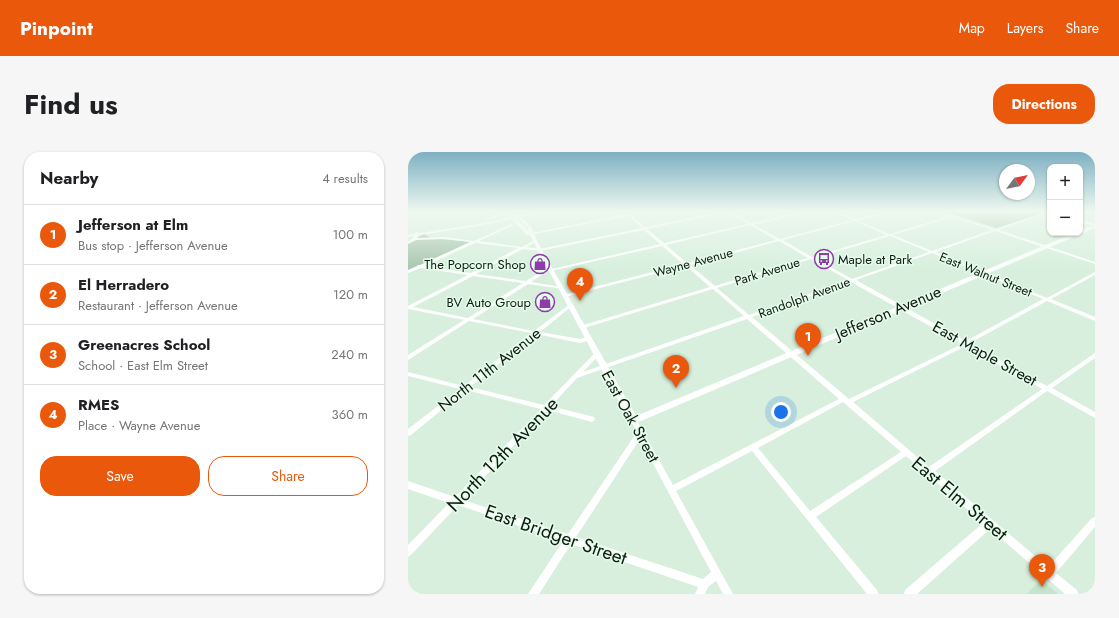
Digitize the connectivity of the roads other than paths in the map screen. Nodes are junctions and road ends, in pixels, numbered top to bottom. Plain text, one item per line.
1 (433, 232) edge
2 (434, 232) edge
3 (495, 232) edge
4 (529, 232) edge
5 (550, 232) edge
6 (627, 232) edge
7 (648, 232) edge
8 (719, 232) edge
9 (765, 232) edge
10 (808, 232) edge
11 (884, 232) edge
12 (898, 232) edge
13 (990, 232) edge
14 (1000, 232) edge
15 (890, 234) junction
16 (408, 235) edge
17 (416, 235) junction
18 (532, 236) junction
19 (1070, 236) edge
20 (778, 239) junction
21 (471, 242) junction
22 (408, 243) edge
23 (662, 245) junction
24 (1046, 246) junction
25 (519, 249) junction
26 (540, 250) junction
27 (932, 252) junction
28 (812, 258) junction
29 (1094, 261) edge
30 (686, 264) junction
31 (420, 266) junction
32 (550, 269) junction
33 (408, 272) edge
34 (1095, 272) edge
35 (983, 273) junction
36 (471, 274) junction
37 (852, 280) junction
38 (526, 283) junction
39 (713, 287) junction
40 (561, 288) junction
41 (565, 296) junction
42 (1048, 300) junction
43 (570, 305) junction
44 (901, 307) junction
45 (408, 308) edge
46 (747, 317) junction
47 (1095, 318) edge
48 (468, 320) junction
49 (582, 327) junction
50 (535, 332) junction
51 (588, 339) junction
52 (967, 343) junction
53 (596, 354) junction
54 (791, 354) junction
55 (1095, 355) edge
56 (408, 358) edge
57 (604, 367) junction
58 (408, 374) edge
59 (575, 377) junction
60 (465, 388) junction
61 (1046, 388) junction
62 (846, 400) junction
63 (546, 408) junction
64 (1095, 415) edge
65 (592, 419) dead end
66 (634, 421) junction
67 (408, 433) edge
68 (640, 433) junction
69 (753, 447) junction
70 (906, 452) junction
71 (929, 471) junction
72 (408, 485) edge
73 (671, 490) junction
74 (457, 501) junction
75 (810, 516) junction
76 (1095, 521) edge
77 (990, 523) junction
78 (570, 539) junction
79 (408, 552) edge
80 (1048, 573) junction
81 (717, 574) junction
82 (704, 584) junction
83 (533, 594) edge
84 (700, 594) edge
85 (728, 594) edge
86 (873, 594) edge
87 (909, 594) edge
88 (1073, 594) edge

1 - 17 main road
2 - 17 main road
3 - 21 street
4 - 18 main road, East Oak Street
5 - 18 street
6 - 26 street
7 - 23 street, East Elm Street
8 - 23 street
9 - 20 street, East Maple Street
10 - 20 street, Wayne Avenue
11 - 15 street, East Walnut Street
12 - 15 street, Park Avenue
13 - 27 street, Randolph Avenue
14 - 24 street
15 - 27 street, East Walnut Street
15 - 28 street, Park Avenue
16 - 17 main road
17 - 21 street
17 - 22 street
18 - 25 street
18 - 26 main road, East Oak Street
19 - 24 main road, Jefferson Avenue
20 - 28 street, East Maple Street
20 - 30 street, Wayne Avenue
21 - 25 street
21 - 31 street
23 - 30 street, East Elm Street
23 - 32 street
24 - 29 street
24 - 35 main road, Jefferson Avenue
25 - 26 street
25 - 36 street
26 - 32 main road, East Oak Street
27 - 35 street, East Walnut Street
27 - 37 street, Randolph Avenue
28 - 37 street, East Maple Street
28 - 39 street, Park Avenue
30 - 39 street, East Elm Street
30 - 41 street, Wayne Avenue
31 - 33 street
31 - 36 street
32 - 38 street
32 - 40 main road, East Oak Street
34 - 42 street
35 - 42 street, East Walnut Street
35 - 44 main road, Jefferson Avenue
36 - 38 street
36 - 45 street
37 - 44 street, East Maple Street
37 - 46 street, Randolph Avenue
38 - 40 street
38 - 48 street
39 - 46 street, East Elm Street
39 - 49 street, Park Avenue
40 - 41 main road, East Oak Street
41 - 43 main road, East Oak Street
42 - 47 street, East Walnut Street
42 - 52 street
43 - 49 main road, East Oak Street
43 - 50 street, North 11th Avenue
44 - 52 street, East Maple Street
44 - 54 main road, Jefferson Avenue
45 - 48 street
46 - 54 street, East Elm Street
46 - 57 street, Randolph Avenue
48 - 50 street
48 - 56 street
49 - 51 main road, East Oak Street
50 - 51 street
50 - 60 street, North 11th Avenue
51 - 53 main road, East Oak Street
52 - 61 street, East Maple Street
52 - 62 street
53 - 57 main road, East Oak Street
53 - 59 street
54 - 62 street, East Elm Street
54 - 66 main road, Jefferson Avenue
55 - 61 street
57 - 59 street, North 12th Avenue
57 - 66 main road, East Oak Street
58 - 60 street
59 - 63 street, North 12th Avenue
60 - 63 street
60 - 67 street, North 11th Avenue
61 - 64 street, East Maple Street
61 - 71 street
62 - 69 street
62 - 70 street, East Elm Street
63 - 65 street
63 - 74 street, North 12th Avenue
66 - 68 street, East Oak Street
68 - 73 street, East Oak Street
68 - 78 street
69 - 73 street
69 - 75 street
70 - 71 street, East Elm Street
70 - 75 street
71 - 77 street, East Elm Street
72 - 74 street, East Bridger Street
73 - 81 street, East Oak Street
74 - 78 street, East Bridger Street
74 - 79 street, North 12th Avenue
75 - 86 street
76 - 80 street
77 - 80 street, East Elm Street
77 - 87 street
78 - 82 street, East Bridger Street
78 - 83 street
80 - 88 street, East Elm Street
81 - 82 street
81 - 85 street, East Oak Street
82 - 84 street

